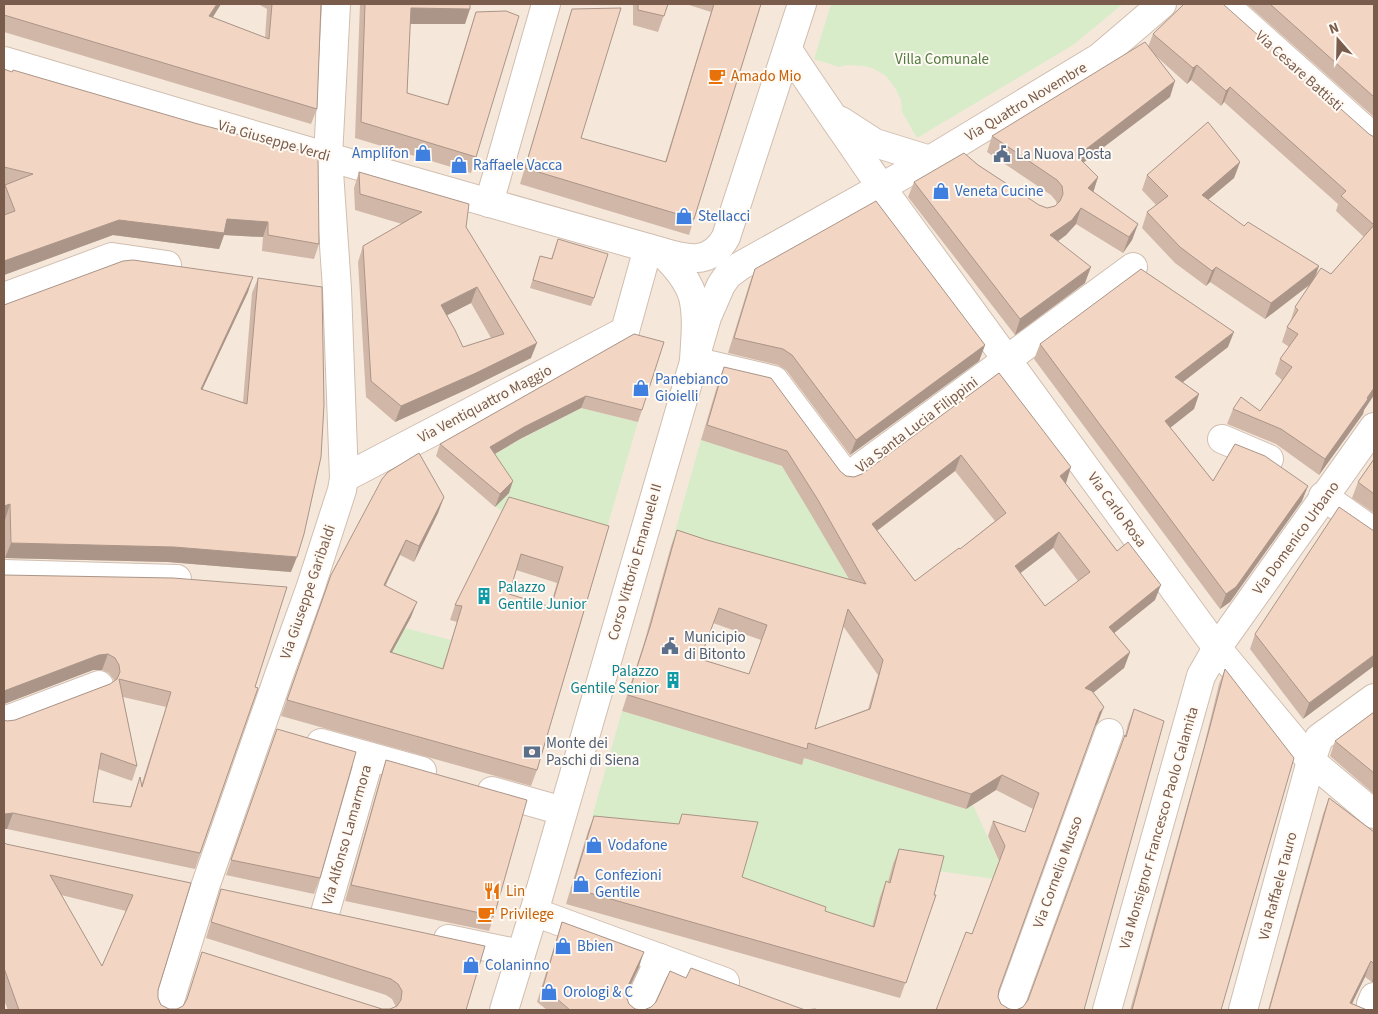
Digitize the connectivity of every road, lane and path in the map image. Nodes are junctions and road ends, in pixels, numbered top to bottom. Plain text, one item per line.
1 (336, 4) edge
2 (546, 4) edge
3 (802, 4) edge
4 (1162, 4) edge
5 (1224, 4) edge
6 (788, 50) junction
7 (4, 61) edge
8 (833, 116) junction
9 (1374, 138) edge
10 (328, 157) junction
11 (930, 160) junction
12 (881, 188) junction
13 (489, 203) junction
14 (654, 250) junction
15 (740, 266) joint
16 (1133, 266) dead end
17 (190, 268) edge
18 (4, 297) edge
19 (1006, 359) junction
20 (694, 361) junction
21 (1374, 427) edge
22 (1222, 439) dead end
23 (344, 478) junction
24 (1305, 484) junction
25 (1374, 532) edge
26 (4, 574) edge
27 (197, 581) edge
28 (282, 587) edge
29 (310, 589) junction
30 (1217, 648) junction
31 (99, 685) dead end
32 (1374, 698) edge
33 (4, 721) edge
34 (261, 726) junction
35 (1109, 733) dead end
36 (370, 757) junction
37 (1311, 761) junction
38 (445, 778) edge
39 (473, 786) edge
40 (562, 811) junction
41 (1374, 814) edge
42 (177, 881) edge
43 (205, 887) junction
44 (233, 893) edge
45 (297, 907) edge
46 (534, 912) junction
47 (325, 913) junction
48 (353, 919) edge
49 (420, 933) edge
50 (521, 954) junction
51 (660, 958) junction
52 (748, 990) edge
53 (1374, 997) edge
54 (1374, 1006) edge
55 (167, 1010) edge
56 (504, 1010) edge
57 (636, 1010) edge
58 (1008, 1010) edge
59 (1107, 1010) edge
60 (1243, 1010) edge

1 - 10 street, Via Giuseppe Garibaldi
2 - 13 street
3 - 6 street
4 - 11 street, Via Quattro Novembre
5 - 9 street, Via Cesare Battisti
6 - 8 street, Via Carlo Rosa
6 - 14 street, Via Giuseppe Verdi
7 - 10 street, Via Giuseppe Verdi
8 - 11 street
8 - 12 street, Via Carlo Rosa
10 - 13 street, Via Giuseppe Verdi
10 - 23 street, Via Giuseppe Garibaldi
11 - 12 street, Via Quattro Novembre
12 - 15 street, Via Quattro Novembre
12 - 19 street, Via Carlo Rosa
13 - 14 street, Via Giuseppe Verdi
14 - 20 street
14 - 23 street, Via Ventiquattro Maggio
15 - 20 street, Corso Vittorio Emanuele II
16 - 19 street
17 - 18 street
19 - 20 street, Via Santa Lucia Filippini
19 - 30 street, Via Carlo Rosa
20 - 40 street, Corso Vittorio Emanuele II
21 - 24 street, Via Domenico Urbano
22 - 24 street
23 - 29 street, Via Giuseppe Garibaldi
24 - 25 street
24 - 30 street, Via Domenico Urbano
26 - 27 street
28 - 29 street
29 - 34 street, Via Giuseppe Garibaldi
30 - 37 street, Via Carlo Rosa
30 - 59 street, Via Monsignor Francesco Paolo Calamita
31 - 33 street
32 - 37 street, Via Raffaele Tauro
34 - 36 street
34 - 43 street, Via Giuseppe Garibaldi
35 - 58 street, Via Cornelio Musso
36 - 38 street
36 - 47 street, Via Alfonso Lamarmora
37 - 41 street, Via Carlo Rosa
37 - 60 street, Via Raffaele Tauro
39 - 40 street
40 - 46 street, Corso Vittorio Emanuele II
42 - 43 street
43 - 44 street
43 - 55 street, Via Giuseppe Garibaldi
45 - 47 street
46 - 50 street, Corso Vittorio Emanuele II
46 - 51 street
47 - 48 street
49 - 50 street
50 - 56 street, Corso Vittorio Emanuele II
51 - 52 street
51 - 57 street
53 - 54 street

